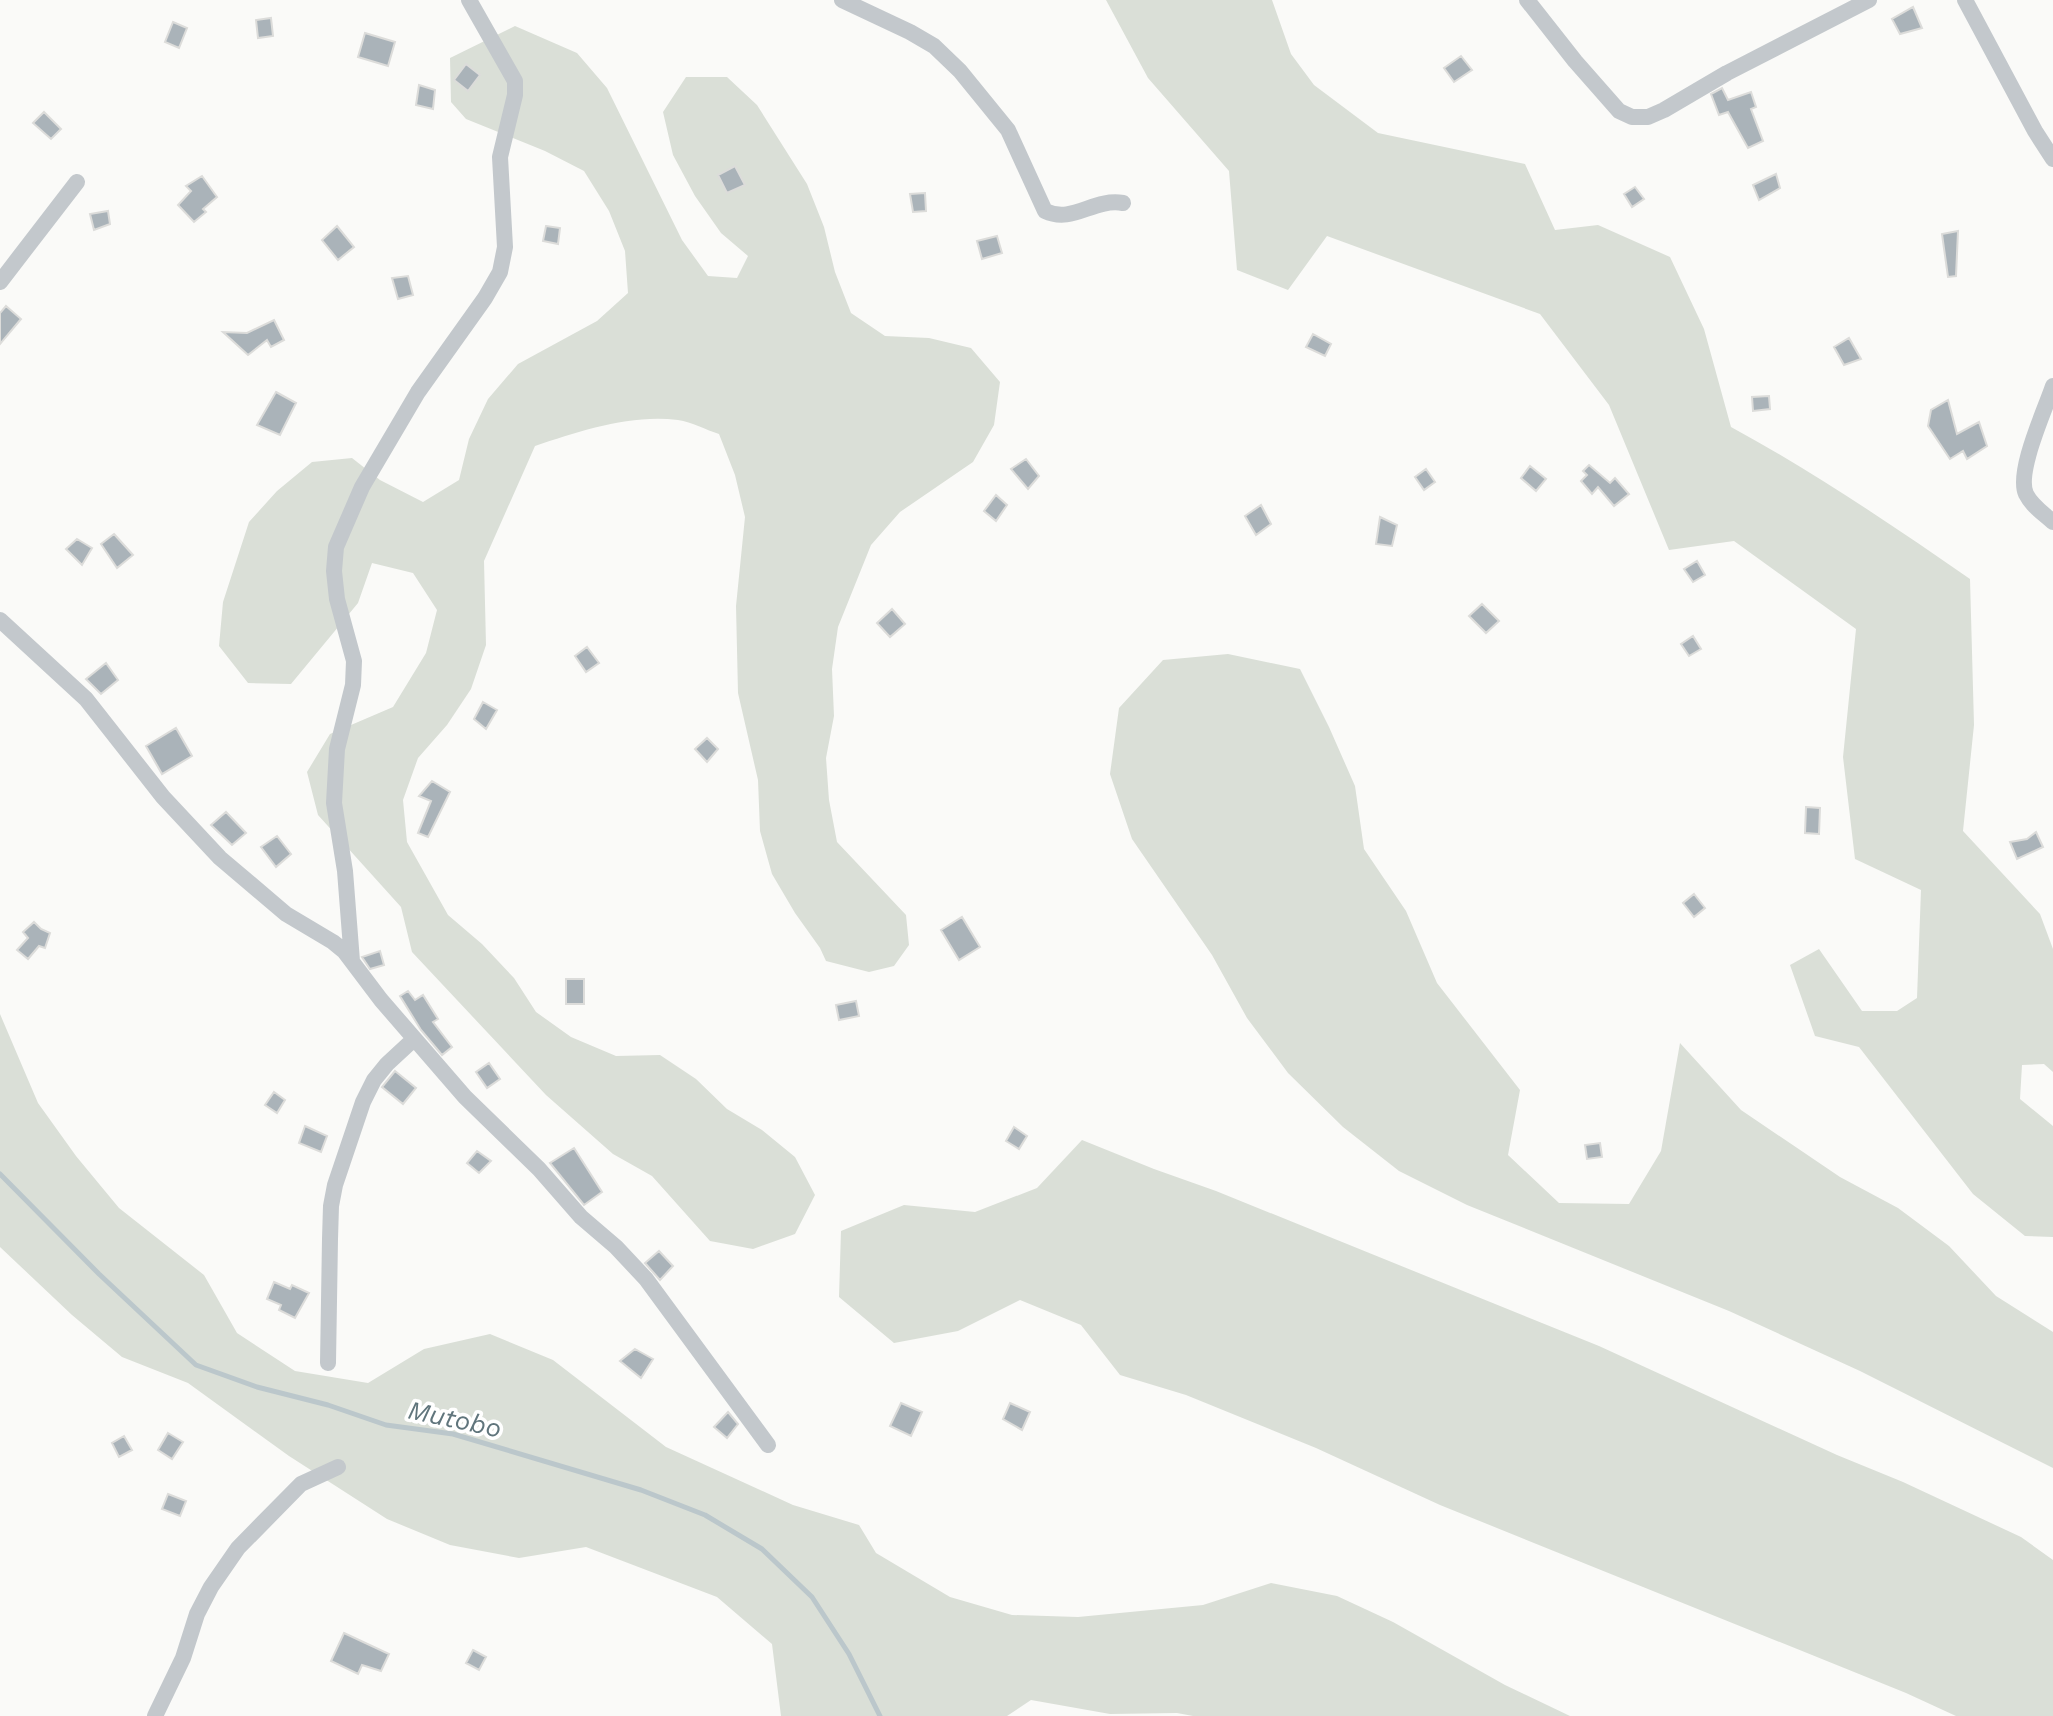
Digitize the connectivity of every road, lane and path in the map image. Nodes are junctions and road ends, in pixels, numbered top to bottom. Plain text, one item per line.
1 (469, 0) edge
2 (842, 0) edge
3 (1527, 0) edge
4 (1869, 0) edge
5 (1965, 0) edge
6 (2053, 159) edge
7 (77, 182) dead end
8 (1123, 203) dead end
9 (0, 282) edge
10 (2053, 386) edge
11 (2053, 522) edge
12 (0, 620) edge
13 (352, 961) junction
14 (414, 1039) junction
15 (328, 1363) dead end
16 (768, 1445) dead end
17 (338, 1466) dead end
18 (155, 1716) edge

1 - 13 street
2 - 8 street
3 - 4 street
5 - 6 street
7 - 9 street
10 - 11 street
12 - 13 street
13 - 14 street
14 - 15 street
14 - 16 street
17 - 18 street

